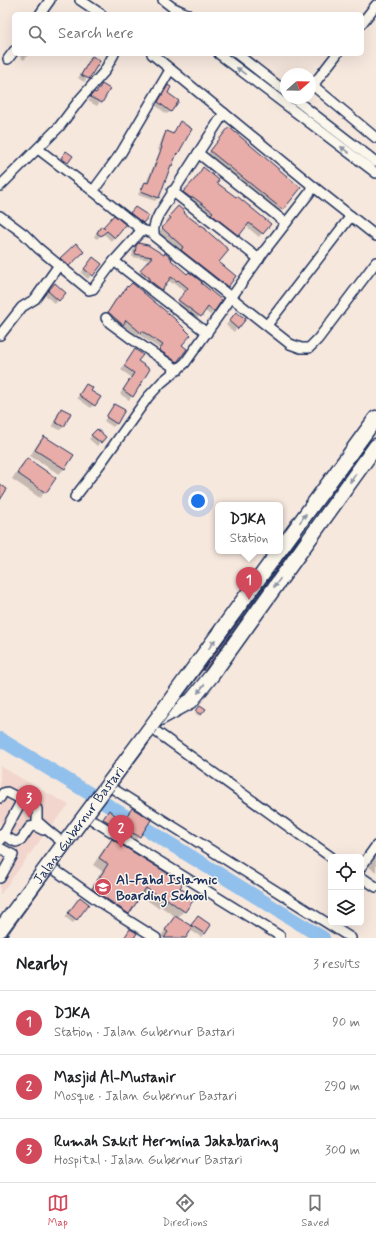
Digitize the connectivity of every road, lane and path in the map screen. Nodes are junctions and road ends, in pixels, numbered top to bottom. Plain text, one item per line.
1 (50, 0) edge
2 (80, 0) edge
3 (163, 0) edge
4 (376, 5) edge
5 (174, 11) edge
6 (41, 12) edge
7 (98, 12) edge
8 (364, 20) edge
9 (12, 54) edge
10 (113, 56) edge
11 (154, 56) edge
12 (222, 56) edge
13 (240, 56) edge
14 (335, 56) edge
15 (8, 59) dead end
16 (170, 70) junction
17 (280, 87) edge
18 (301, 104) edge
19 (224, 113) junction
20 (376, 138) edge
21 (38, 149) junction
22 (198, 153) junction
23 (376, 162) edge
24 (376, 173) edge
25 (0, 186) edge
26 (314, 187) junction
27 (93, 191) junction
28 (172, 191) junction
29 (0, 216) edge
30 (351, 216) junction
31 (286, 223) junction
32 (142, 230) junction
33 (153, 233) junction
34 (376, 236) edge
35 (259, 259) junction
36 (114, 261) junction
37 (376, 262) edge
38 (59, 265) junction
39 (232, 297) junction
40 (106, 318) dead end
41 (267, 326) junction
42 (207, 333) junction
43 (0, 335) edge
44 (178, 370) junction
45 (376, 418) edge
46 (376, 446) edge
47 (329, 482) junction
48 (340, 495) junction
49 (75, 497) dead end
50 (283, 546) edge
51 (277, 554) edge
52 (154, 724) junction
53 (107, 785) junction
54 (0, 798) edge
55 (22, 800) junction
56 (36, 816) junction
57 (86, 816) junction
58 (30, 827) junction
59 (47, 831) junction
60 (1, 836) edge
61 (65, 844) junction
62 (376, 846) edge
63 (0, 848) edge
64 (328, 855) edge
65 (364, 864) edge
66 (48, 865) junction
67 (0, 878) edge
68 (364, 879) edge
69 (376, 887) edge
70 (0, 930) edge
71 (156, 938) edge
72 (280, 938) edge
73 (351, 938) edge

1 - 6 street
2 - 7 street
3 - 5 street
4 - 8 street
9 - 15 street
10 - 21 street
11 - 16 street
24 -> 12 street
13 - 17 street
14 - 20 street
16 - 19 street
16 - 27 street
18 - 23 street
19 - 22 street
19 - 26 street
21 - 25 street
21 - 27 street
22 - 28 street
22 - 31 street
26 - 30 street
26 - 31 street
27 - 32 street
28 - 33 street
28 - 35 street
29 - 38 street
30 - 34 street
30 - 41 street
31 - 35 street
32 - 33 street
32 - 36 street
33 - 39 street
35 - 39 street
36 - 38 street
36 - 42 street
37 - 41 street
38 - 43 street
39 - 41 street
39 - 42 street
40 - 44 street
42 - 44 street
44 - 49 street
45 - 47 highway, Jalan Gubernur Bastari
46 -> 48 highway, Jalan Gubernur Bastari
47 - 48 highway
50 -> 47 highway, Jalan Gubernur Bastari
48 -> 52 highway, Jalan Gubernur Bastari
52 -> 51 highway, Jalan Gubernur Bastari
52 - 53 highway, Jalan Gubernur Bastari
52 - 64 street
53 - 57 highway, Jalan Gubernur Bastari
53 - 73 street
54 - 55 street
55 - 56 street
55 - 60 street
56 - 58 street
56 - 59 street
57 - 61 highway, Jalan Gubernur Bastari
57 - 72 street
58 - 59 street
58 - 60 street
59 - 61 street
61 - 66 highway, Jalan Gubernur Bastari
62 - 65 street
63 - 67 street
66 - 70 highway, Jalan Gubernur Bastari
66 - 71 street
68 - 69 street

